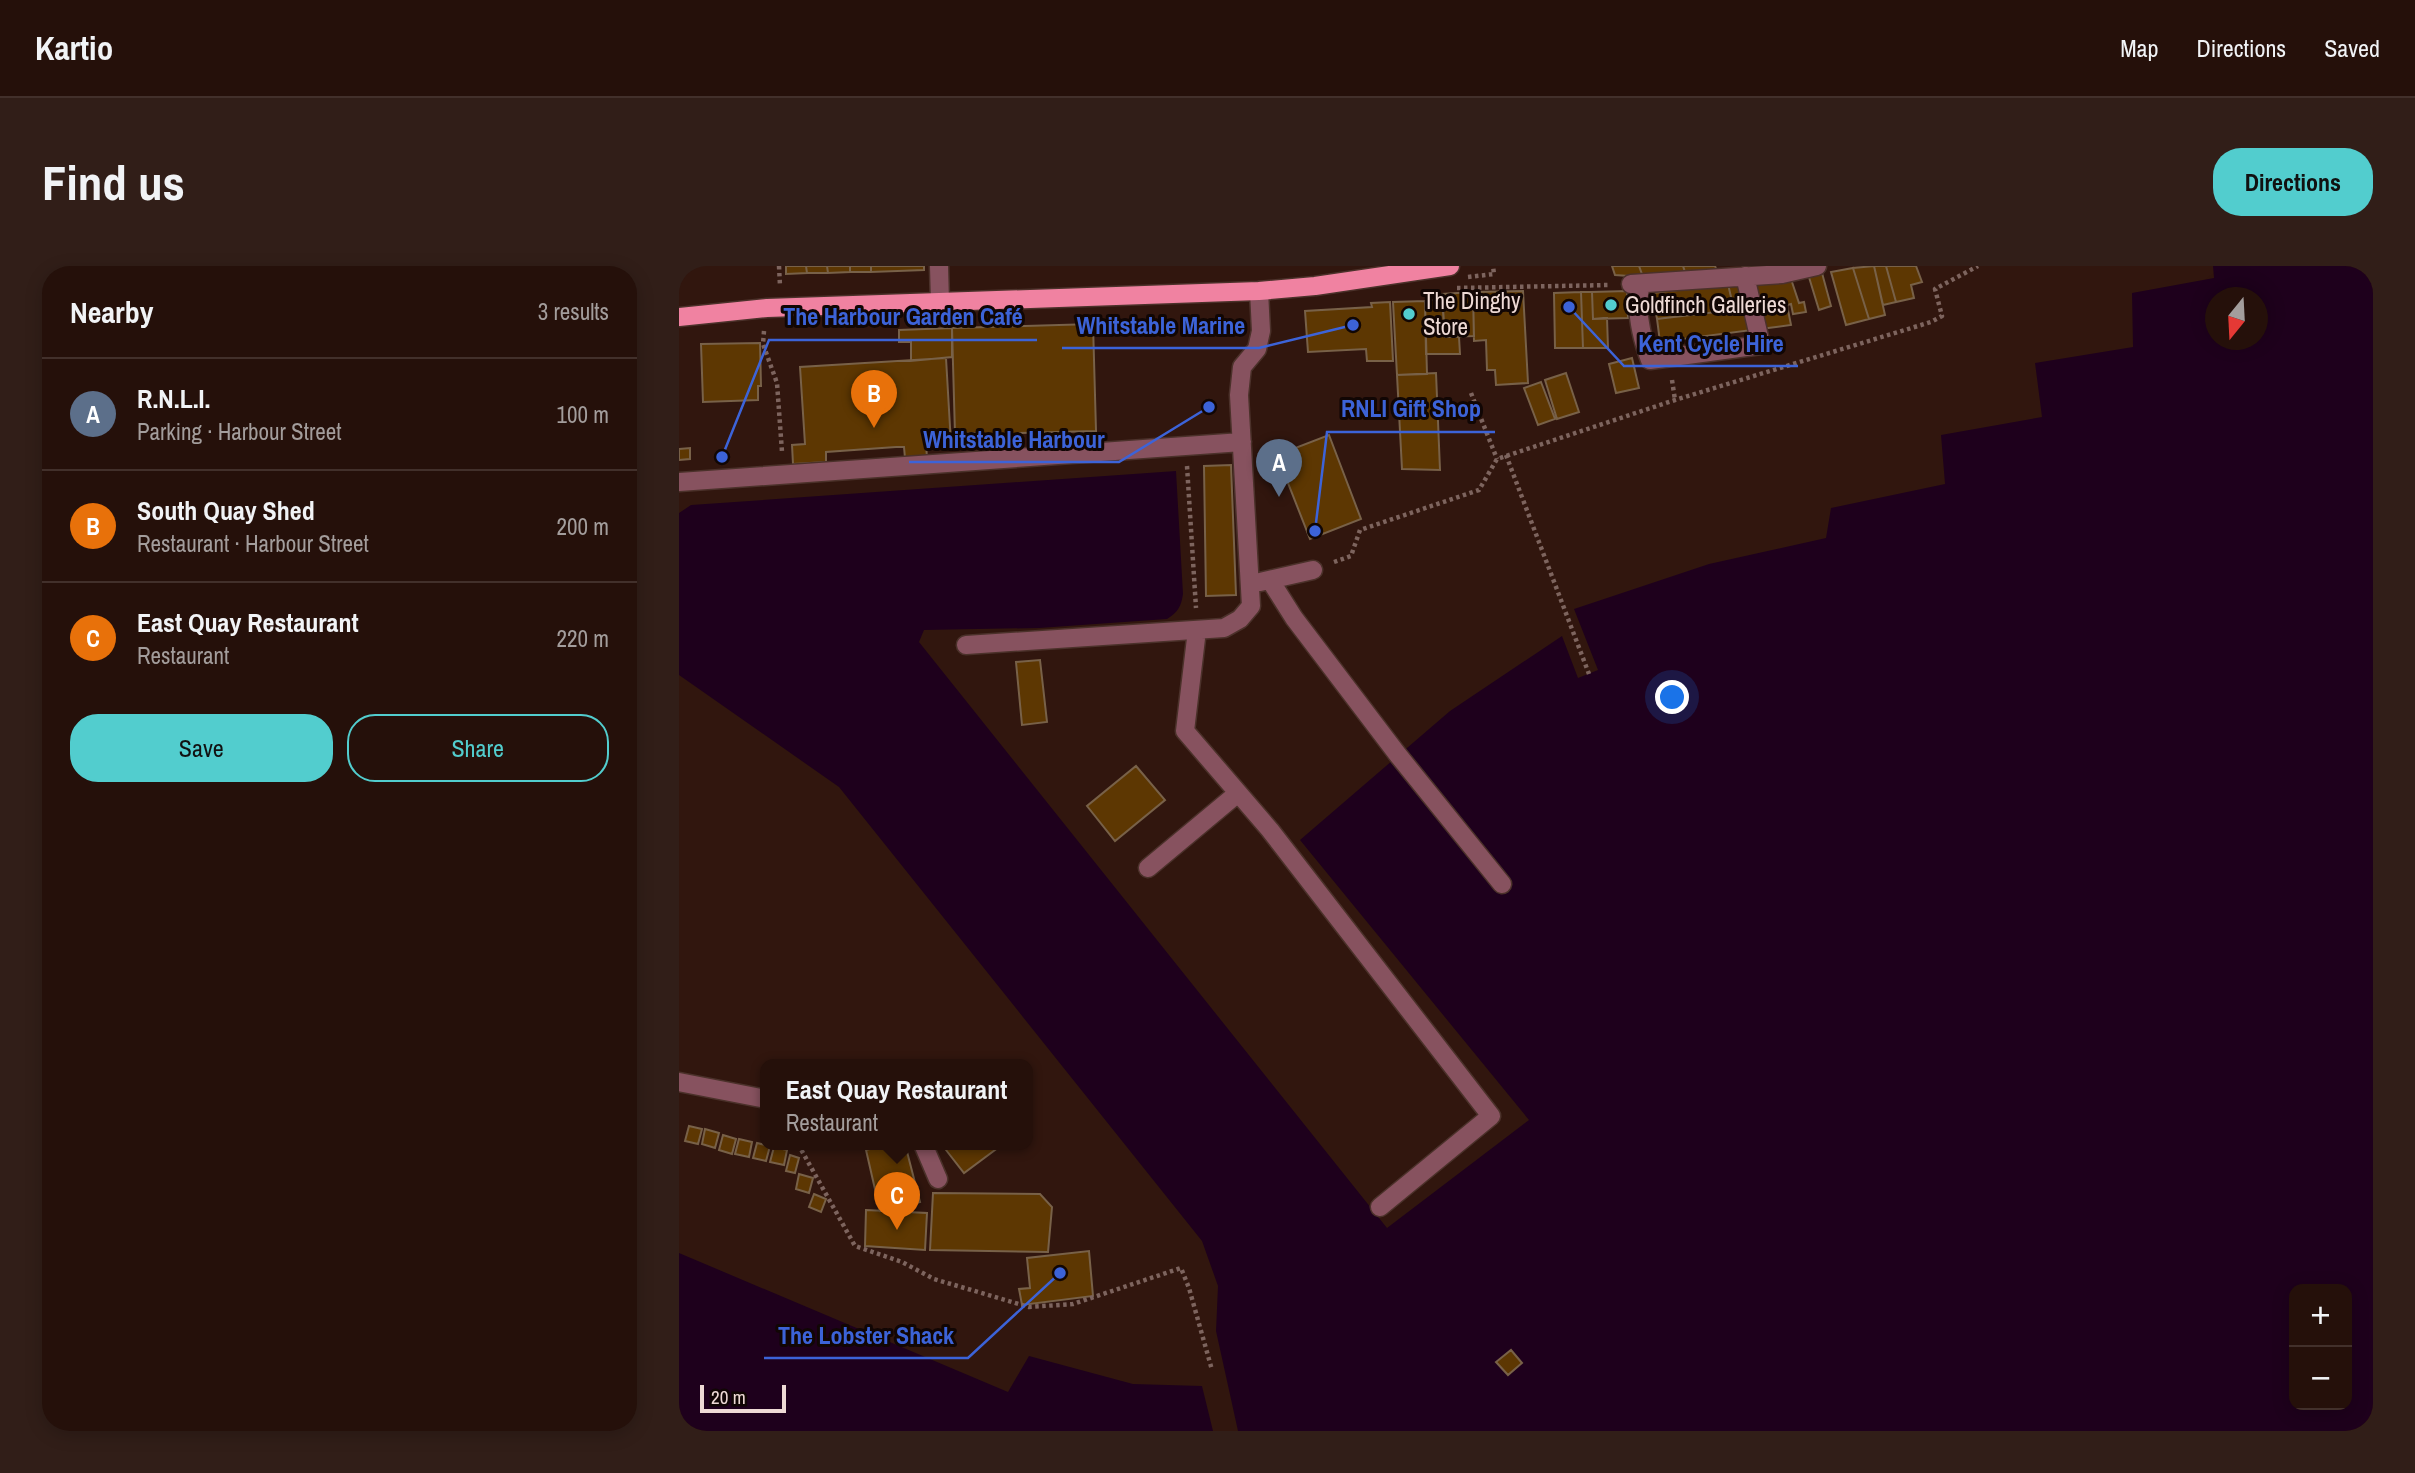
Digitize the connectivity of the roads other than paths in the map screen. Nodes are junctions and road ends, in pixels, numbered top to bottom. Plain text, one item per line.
1 (939, 266) edge
2 (1363, 266) edge
3 (1450, 266) edge
4 (1817, 266) edge
5 (1745, 276) junction
6 (1334, 283) junction
7 (1259, 291) junction
8 (940, 302) junction
9 (679, 317) edge
10 (1242, 442) junction
11 (679, 482) edge
12 (1313, 570) road end
13 (1270, 580) junction
14 (1250, 584) junction
15 (1197, 630) junction
16 (966, 645) dead end
17 (1238, 793) junction
18 (1148, 868) dead end
19 (1502, 884) dead end
20 (679, 1082) edge
21 (760, 1098) edge
22 (926, 1150) edge
23 (938, 1179) dead end
24 (1380, 1207) dead end

1 - 8 street
2 - 6 main road
3 - 6 main road
4 - 5 street
5 - 5 street
6 - 7 main road
7 - 8 main road
7 - 10 street
8 - 9 main road
10 - 11 street
10 - 14 street
12 - 13 street
13 - 14 street
13 - 19 street
14 - 15 street
15 - 16 street
15 - 17 street
17 - 18 street
17 - 24 street
20 - 21 street
22 - 23 street

